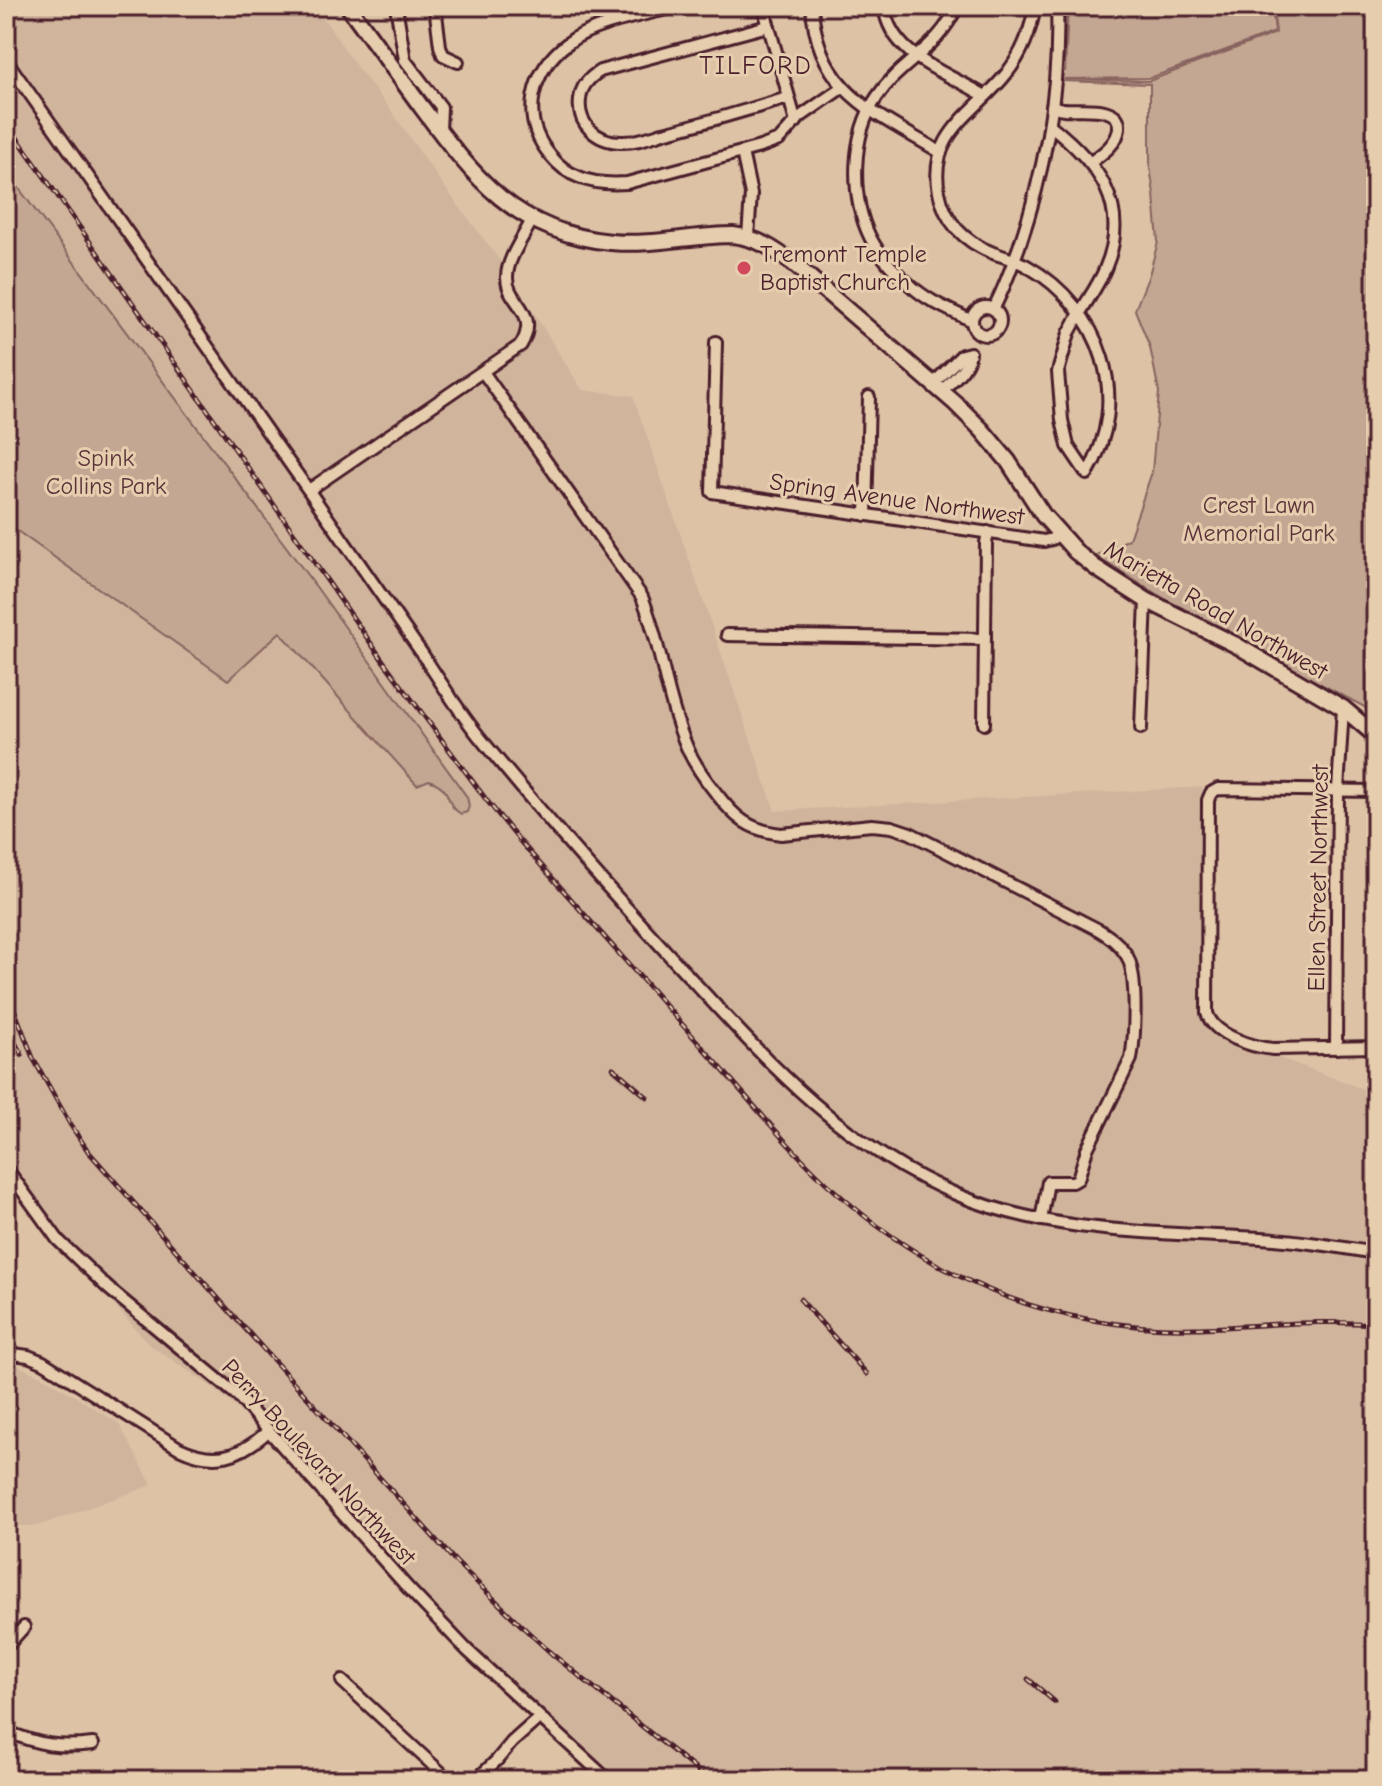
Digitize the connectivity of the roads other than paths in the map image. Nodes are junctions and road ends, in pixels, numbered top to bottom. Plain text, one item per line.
1 (348, 6) edge
2 (396, 6) edge
3 (435, 6) edge
4 (678, 6) edge
5 (763, 6) edge
6 (812, 6) edge
7 (884, 6) edge
8 (957, 6) edge
9 (1035, 6) edge
10 (1057, 6) edge
11 (768, 26) junction
12 (916, 57) junction
13 (6, 60) edge
14 (458, 62) dead end
15 (843, 87) junction
16 (985, 96) junction
17 (788, 98) junction
18 (1052, 106) junction
19 (870, 111) junction
20 (796, 122) junction
21 (1050, 125) junction
22 (440, 131) junction
23 (742, 152) junction
24 (940, 152) junction
25 (1091, 162) junction
26 (532, 220) junction
27 (748, 237) junction
28 (1014, 260) junction
29 (993, 309) junction
30 (1080, 313) junction
31 (972, 321) junction
32 (983, 335) junction
33 (716, 342) dead end
34 (483, 372) junction
35 (938, 388) junction
36 (869, 397) dead end
37 (309, 490) junction
38 (866, 515) junction
39 (988, 532) junction
40 (1058, 534) junction
41 (1146, 600) junction
42 (727, 635) dead end
43 (985, 639) junction
44 (1343, 708) junction
45 (984, 724) dead end
46 (1141, 728) dead end
47 (1376, 736) edge
48 (1338, 790) junction
49 (1376, 791) edge
50 (1376, 1047) edge
51 (1336, 1048) junction
52 (6, 1168) edge
53 (1041, 1220) junction
54 (1376, 1253) edge
55 (6, 1353) edge
56 (268, 1431) junction
57 (24, 1627) dead end
58 (6, 1647) edge
59 (342, 1681) dead end
60 (539, 1718) junction
61 (6, 1731) edge
62 (93, 1744) dead end
63 (449, 1780) edge
64 (476, 1780) edge
65 (608, 1780) edge

1 - 22 main road, Marietta Road Northwest
2 - 22 street
3 - 14 street
4 - 23 street
5 - 11 street
6 - 15 street
7 - 12 street
8 - 12 street
9 - 16 street
10 - 18 street
11 - 17 street
11 - 17 street
12 - 16 street
12 - 19 street
13 - 37 street
15 - 19 street
15 - 20 street
16 - 24 street
17 - 20 street
18 - 21 street
18 - 25 street
19 - 24 street
19 - 31 street
20 - 23 street
21 - 25 street
21 - 28 street
22 - 26 main road, Marietta Road Northwest
23 - 27 street
24 - 28 street
25 - 30 street
26 - 27 main road, Marietta Road Northwest
26 - 34 street
27 - 35 main road, Marietta Road Northwest
28 - 29 street
28 - 30 street
29 - 31 street
29 - 32 street
30 - 30 street
31 - 32 street
32 - 35 street
33 - 38 street, Spring Avenue Northwest
34 - 37 street
34 - 53 street
35 - 40 main road, Marietta Road Northwest
36 - 38 street
37 - 53 street
38 - 39 street, Spring Avenue Northwest
39 - 40 street, Spring Avenue Northwest
39 - 43 street
40 - 41 main road, Marietta Road Northwest
41 - 44 main road, Marietta Road Northwest
41 - 46 street
42 - 43 street
43 - 45 street
44 - 47 main road, Marietta Road Northwest
44 - 48 street, Ellen Street Northwest
48 - 49 street
48 - 51 street, Ellen Street Northwest
48 - 51 street
50 - 51 street
52 - 56 street, Perry Boulevard Northwest
53 - 54 street
55 - 56 street
56 - 60 street, Perry Boulevard Northwest
57 - 58 street
59 - 63 street
60 - 64 street
60 - 65 street, Perry Boulevard Northwest
61 - 62 street

